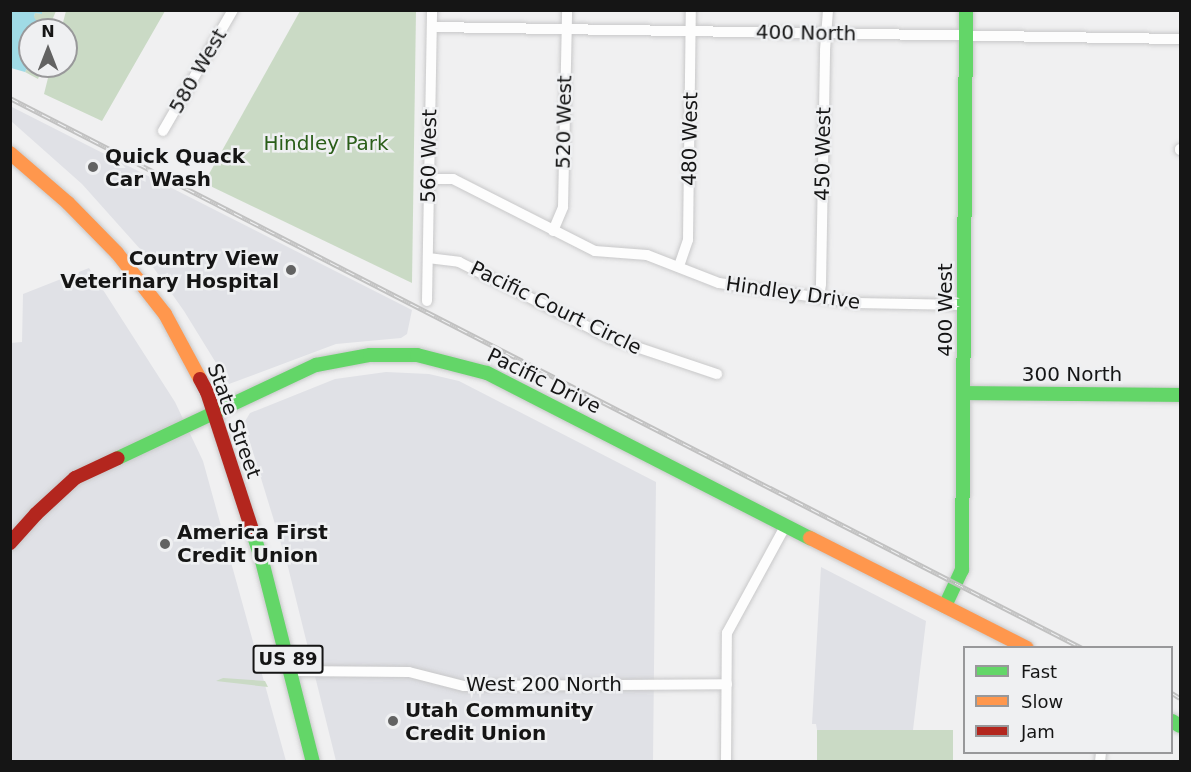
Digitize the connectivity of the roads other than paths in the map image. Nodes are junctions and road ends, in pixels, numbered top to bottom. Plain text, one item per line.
1 (233, 10) edge
2 (432, 10) edge
3 (567, 10) edge
4 (691, 10) edge
5 (828, 10) edge
6 (966, 10) edge
7 (432, 27) junction
8 (566, 29) junction
9 (691, 31) junction
10 (826, 33) junction
11 (966, 37) junction
12 (1180, 39) edge
13 (163, 131) dead end
14 (10, 153) edge
15 (429, 179) junction
16 (553, 231) junction
17 (428, 258) junction
18 (679, 266) junction
19 (819, 297) junction
20 (427, 302) dead end
21 (964, 305) junction
22 (717, 374) dead end
23 (964, 393) junction
24 (1180, 395) edge
25 (213, 412) junction
26 (786, 525) junction
27 (10, 543) edge
28 (945, 606) junction
29 (1023, 646) edge
30 (291, 671) junction
31 (727, 684) junction
32 (313, 762) edge
33 (726, 762) edge

1 - 13 street, 580 West
2 - 7 street, 560 West
3 - 8 street, 520 West
4 - 9 street, 480 West
5 - 10 street, 450 West
6 - 11 street, 400 West
7 - 8 street, 400 North
7 - 15 street, 560 West
8 - 9 street, 400 North
8 - 16 street, 520 West
9 - 10 street, 400 North
9 - 18 street, 480 West
10 - 11 street, 400 North
10 - 19 street, 450 West
11 - 12 street, 400 North
11 - 21 street, 400 West
14 - 25 street, State Street / US 89
15 - 16 street, Hindley Drive
15 - 17 street, 560 West
16 - 18 street, Hindley Drive
17 - 20 street, 560 West
17 - 22 street, Pacific Court Circle
18 - 19 street, Hindley Drive
19 - 21 street, Hindley Drive
21 - 23 street, 400 West
23 - 24 street, 300 North
23 - 28 street, 400 West
25 - 26 street, Pacific Drive
25 - 27 street, Pacific Drive
25 - 30 street, State Street / US 89
26 - 28 street, Pacific Drive
26 - 31 street
28 - 29 street, Pacific Drive
30 - 31 street, West 200 North
30 - 32 street, State Street / US 89
31 - 33 street

